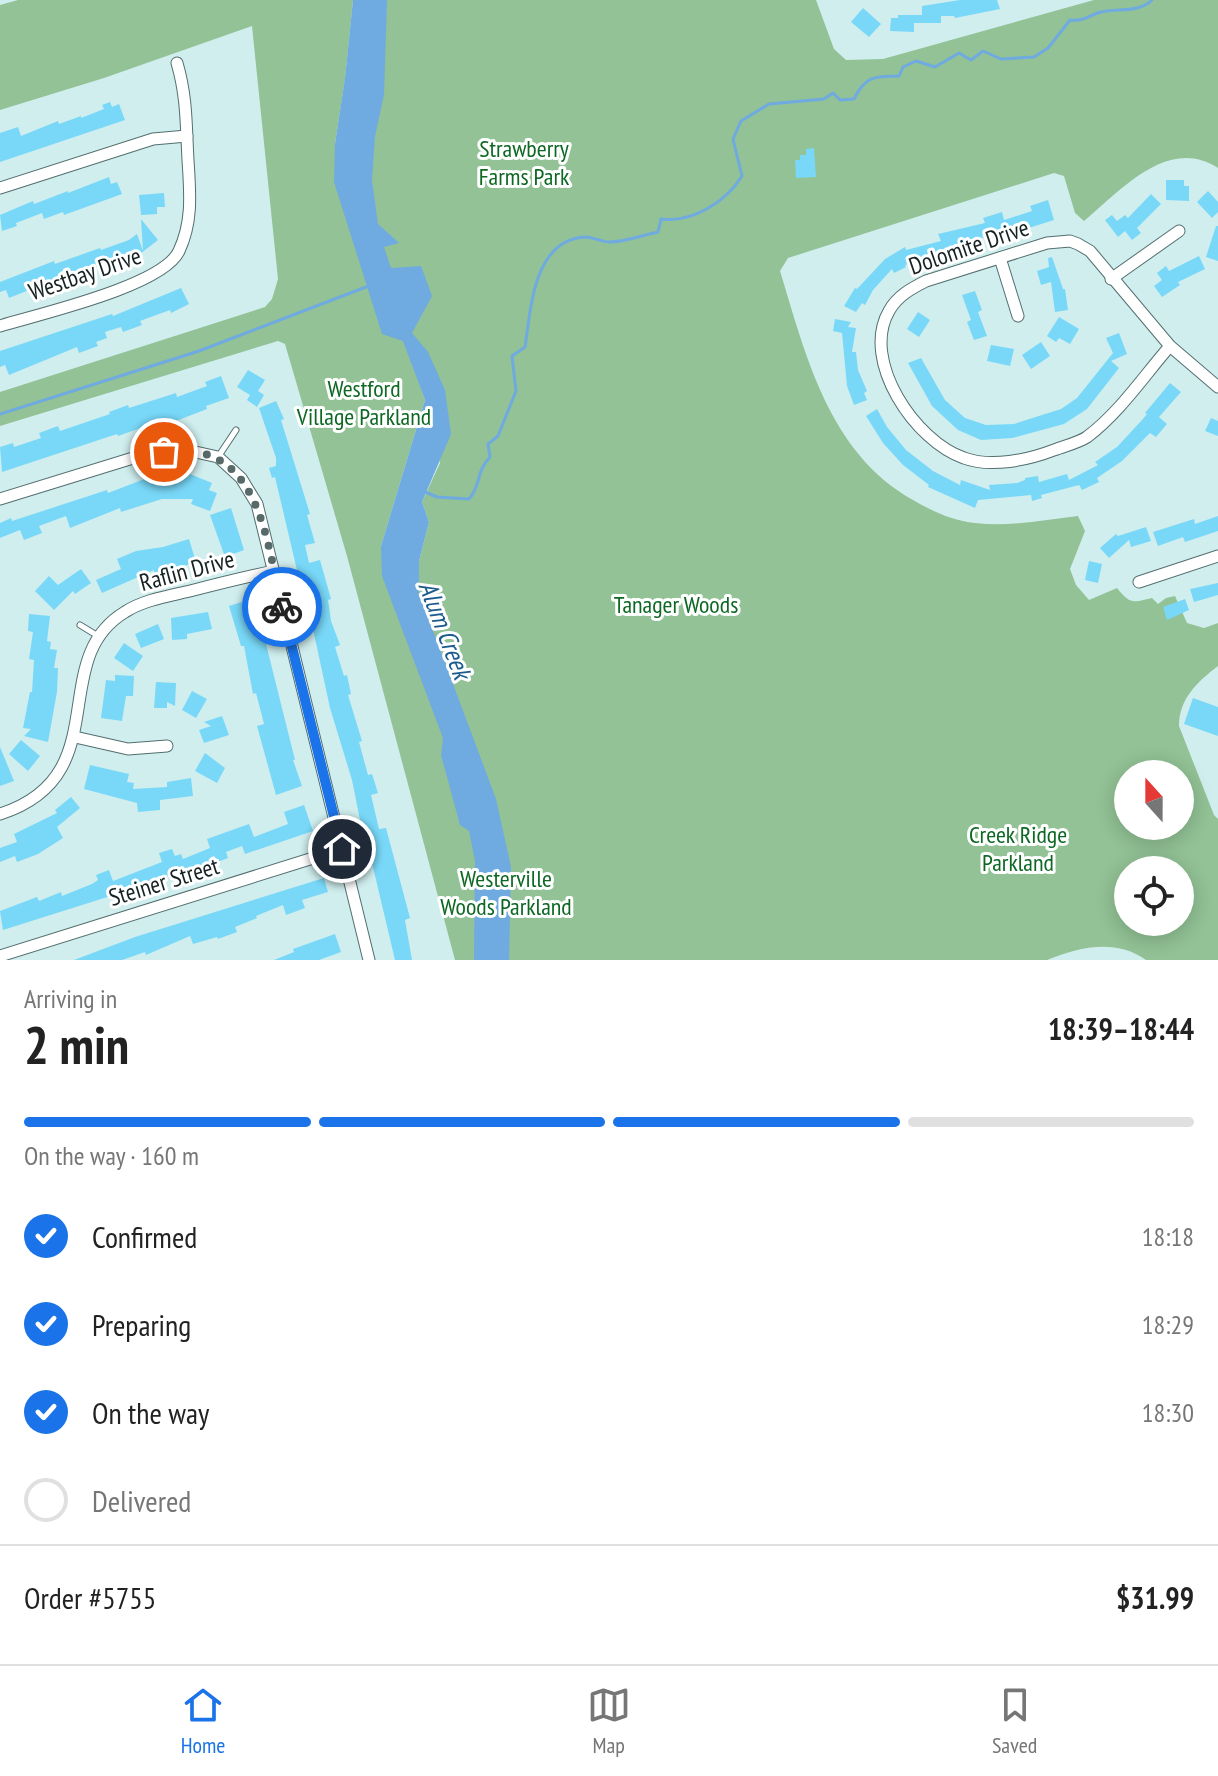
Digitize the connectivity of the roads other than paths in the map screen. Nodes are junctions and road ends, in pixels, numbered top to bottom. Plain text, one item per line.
1 (177, 63) dead end
2 (187, 136) junction
3 (0, 188) edge
4 (1179, 231) dead end
5 (1000, 258) junction
6 (1111, 279) junction
7 (1018, 316) dead end
8 (0, 326) edge
9 (1170, 346) junction
10 (1218, 387) edge
11 (236, 430) dead end
12 (218, 457) junction
13 (0, 499) edge
14 (1218, 556) edge
15 (274, 571) junction
16 (1139, 582) dead end
17 (80, 625) dead end
18 (99, 636) junction
19 (75, 737) junction
20 (167, 746) dead end
21 (0, 814) edge
22 (342, 849) junction
23 (0, 956) edge
24 (369, 960) edge

1 - 2 street
2 - 3 street
2 - 8 street, Westbay Drive
4 - 6 street
5 - 6 street, Dolomite Drive
5 - 7 street
5 - 9 street, Dolomite Drive
6 - 9 street
9 - 10 street
11 - 12 lane
12 - 13 street
12 - 15 street
14 - 16 street
15 - 18 street, Raflin Drive
15 - 22 street
17 - 18 lane
18 - 19 street, Raflin Drive
19 - 20 street
19 - 21 street, Raflin Drive
22 - 23 street, Steiner Street
22 - 24 street

